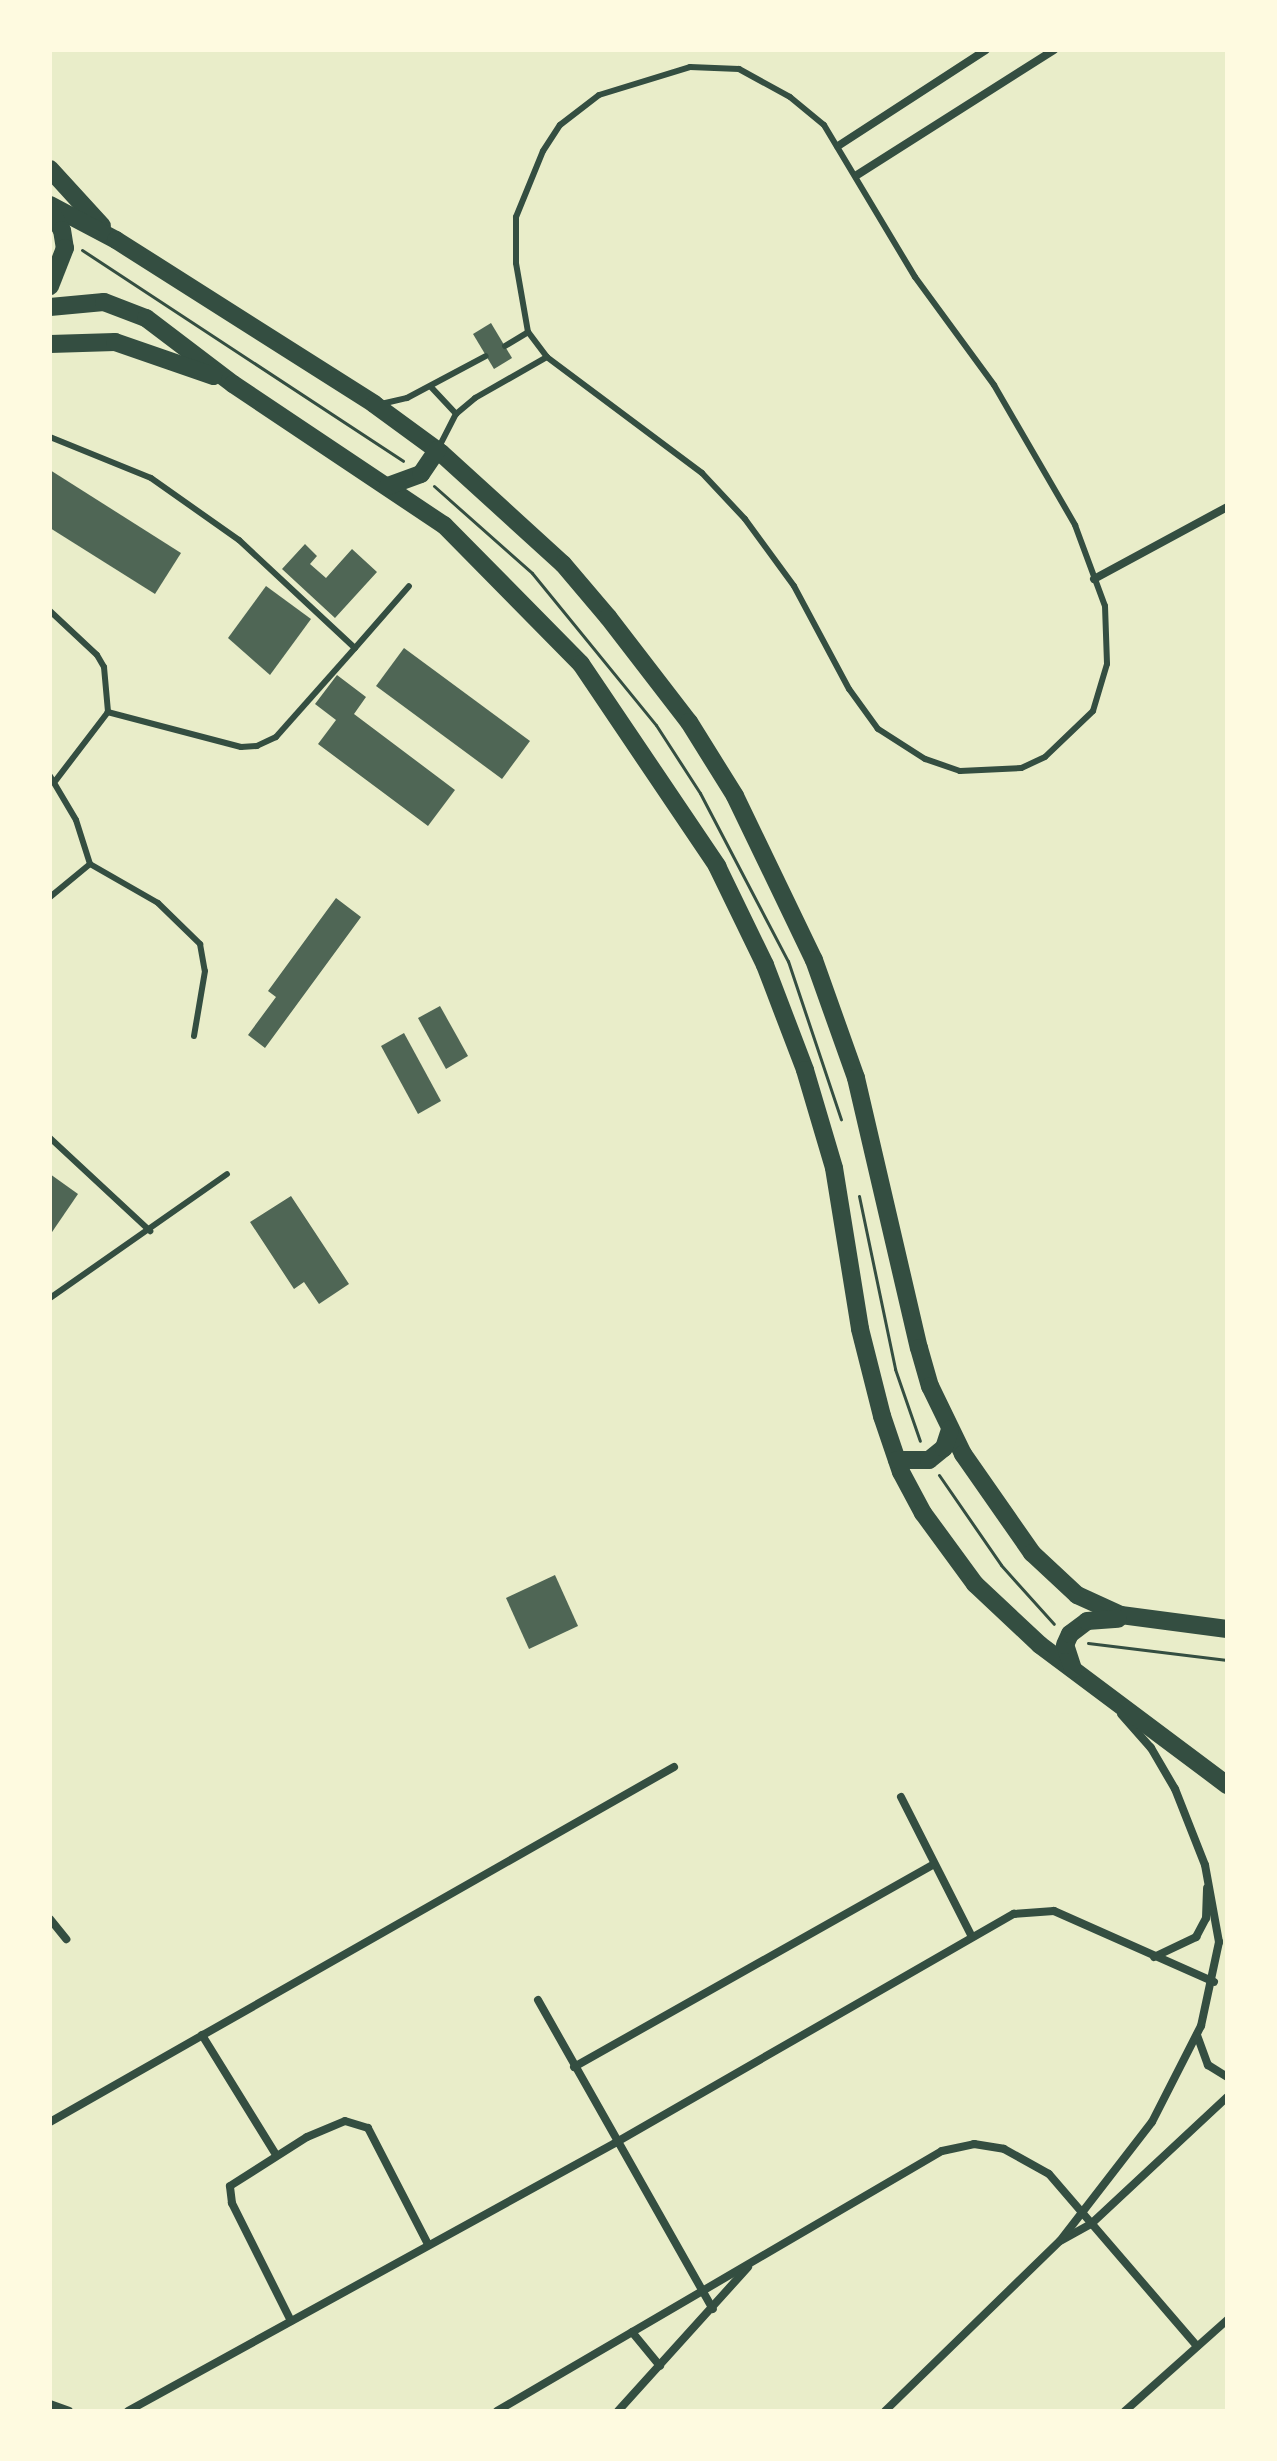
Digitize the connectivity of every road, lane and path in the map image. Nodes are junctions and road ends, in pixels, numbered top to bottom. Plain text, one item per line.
1 (986, 50) edge
2 (1054, 50) edge
3 (838, 146) junction
4 (50, 169) edge
5 (857, 175) junction
6 (50, 205) edge
7 (50, 211) edge
8 (64, 240) junction
9 (116, 240) junction
10 (50, 286) edge
11 (50, 307) edge
12 (528, 332) junction
13 (50, 344) edge
14 (505, 346) dead end
15 (486, 356) dead end
16 (547, 357) junction
17 (233, 384) junction
18 (431, 387) junction
19 (374, 404) junction
20 (456, 414) junction
21 (50, 437) edge
22 (437, 450) junction
23 (421, 474) junction
24 (388, 486) junction
25 (1227, 507) edge
26 (1094, 579) junction
27 (409, 586) dead end
28 (50, 611) edge
29 (355, 648) junction
30 (108, 712) junction
31 (53, 778) edge
32 (90, 864) junction
33 (50, 897) edge
34 (194, 1036) dead end
35 (844, 1131) dead end
36 (50, 1138) edge
37 (227, 1174) dead end
38 (858, 1189) dead end
39 (150, 1231) junction
40 (50, 1298) edge
41 (950, 1429) junction
42 (897, 1460) junction
43 (929, 1460) junction
44 (1149, 1619) junction
45 (1227, 1629) edge
46 (1070, 1634) junction
47 (1227, 1660) edge
48 (1075, 1672) junction
49 (1105, 1696) junction
50 (674, 1767) dead end
51 (1227, 1785) edge
52 (901, 1797) dead end
53 (932, 1865) junction
54 (1205, 1865) junction
55 (50, 1919) edge
56 (972, 1937) junction
57 (66, 1939) dead end
58 (1153, 1957) junction
59 (1214, 1982) junction
60 (538, 2000) dead end
61 (1197, 2034) junction
62 (202, 2035) junction
63 (574, 2067) junction
64 (1227, 2077) edge
65 (1227, 2097) edge
66 (50, 2122) edge
67 (615, 2143) junction
68 (276, 2155) junction
69 (1080, 2211) junction
70 (1091, 2224) junction
71 (1060, 2241) junction
72 (428, 2244) junction
73 (754, 2260) junction
74 (702, 2291) junction
75 (713, 2309) junction
76 (1227, 2320) edge
77 (291, 2321) junction
78 (632, 2332) junction
79 (1197, 2346) junction
80 (660, 2366) junction
81 (50, 2404) edge
82 (69, 2411) edge
83 (128, 2411) edge
84 (497, 2411) edge
85 (618, 2411) edge
86 (885, 2411) edge
87 (1125, 2411) edge

1 - 3 street
2 - 5 street
3 - 5 lane
3 - 12 lane
4 - 9 main road
5 - 26 lane
6 - 9 main road
7 - 8 main road
8 - 10 main road
8 - 23 path
9 - 19 main road
11 - 17 main road
12 - 14 lane
12 - 16 lane
13 - 17 main road
15 - 18 lane
16 - 20 lane
16 - 26 lane
17 - 24 main road
18 - 19 lane
18 - 20 lane
19 - 22 main road
20 - 22 lane
21 - 29 lane
22 - 23 main road
22 - 41 main road
23 - 24 main road
23 - 35 path
24 - 42 main road
25 - 26 street
27 - 29 lane
28 - 30 lane
29 - 30 lane
30 - 31 lane
31 - 32 lane
32 - 33 lane
32 - 34 lane
36 - 39 lane
37 - 39 lane
38 - 43 path
39 - 40 lane
41 - 43 main road
41 - 44 main road
42 - 43 main road
42 - 48 main road
43 - 46 path
44 - 45 main road
44 - 46 main road
46 - 47 path
46 - 48 main road
48 - 49 main road
49 - 51 main road
49 - 54 street
50 - 62 street
52 - 53 street
53 - 56 street
53 - 63 street
54 - 58 street
54 - 59 street
55 - 57 street
56 - 58 street
56 - 67 street
58 - 59 street
59 - 61 street
60 - 63 street
61 - 64 street
61 - 69 street
62 - 66 street
62 - 68 street
63 - 67 street
65 - 70 street
67 - 72 street
67 - 74 street
68 - 72 street
68 - 77 street
69 - 70 street
69 - 71 street
69 - 73 street
70 - 71 street
70 - 79 street
71 - 86 street
72 - 77 street
73 - 74 street
73 - 75 street
74 - 75 street
74 - 78 street
75 - 80 street
76 - 79 street
77 - 83 street
78 - 80 street
78 - 84 street
79 - 87 street
80 - 85 street
81 - 82 street

